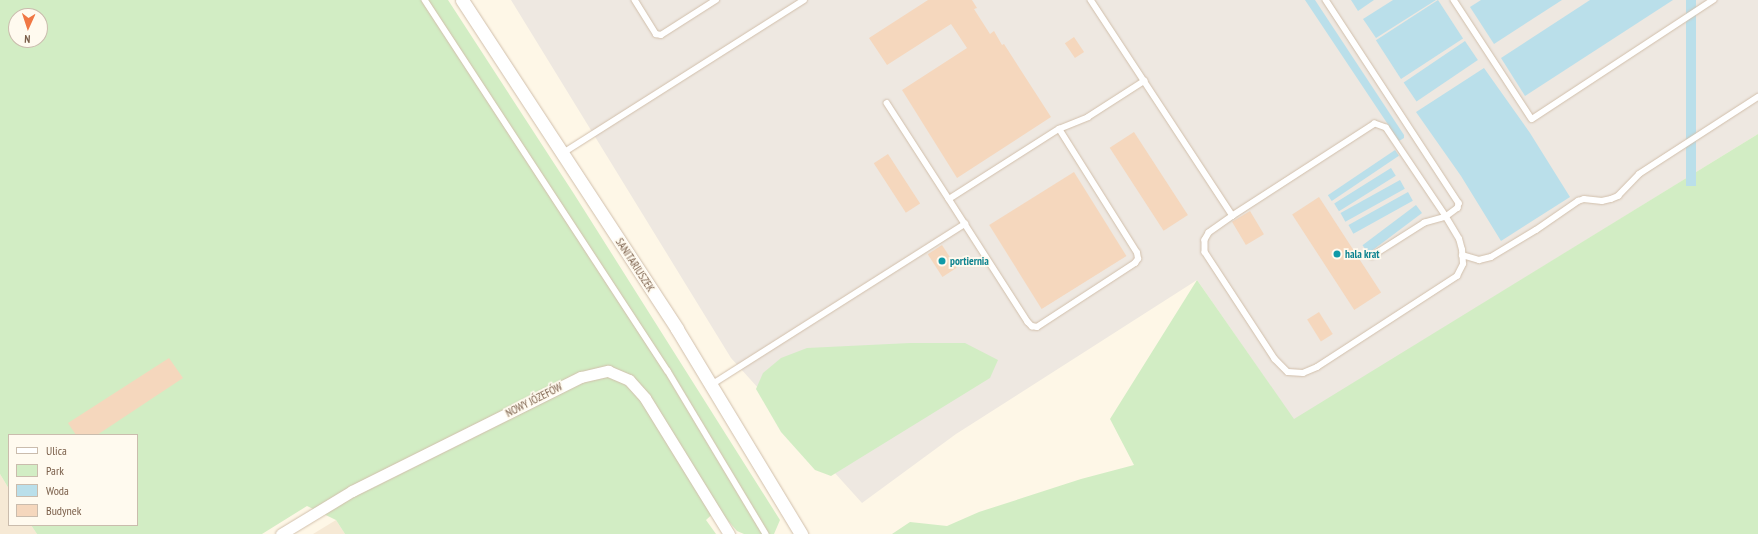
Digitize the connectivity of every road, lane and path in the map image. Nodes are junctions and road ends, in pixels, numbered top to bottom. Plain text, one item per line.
1 (425, 0) edge
2 (462, 0) edge
3 (635, 0) edge
4 (716, 0) edge
5 (804, 0) edge
6 (1091, 0) edge
7 (1326, 0) edge
8 (1454, 0) edge
9 (1713, 0) edge
10 (1144, 81) junction
11 (1758, 97) edge
12 (887, 103) dead end
13 (1059, 129) junction
14 (563, 153) junction
15 (949, 199) junction
16 (1233, 216) junction
17 (1446, 218) junction
18 (965, 224) junction
19 (1462, 255) junction
20 (1373, 256) dead end
21 (711, 385) junction
22 (281, 534) edge
23 (729, 534) edge
24 (766, 534) edge
25 (800, 534) edge

1 - 24 lane
2 - 14 street, SANITARIUSZEK
3 - 4 lane
5 - 14 lane
6 - 10 lane
7 - 17 lane
8 - 9 lane
10 - 13 lane
10 - 16 lane
11 - 19 lane
12 - 15 lane
13 - 15 lane
13 - 18 lane
14 - 21 street, SANITARIUSZEK
15 - 18 lane
16 - 17 lane
16 - 19 lane
17 - 19 lane
17 - 20 lane
18 - 21 lane
21 - 25 street, SANITARIUSZEK
22 - 23 street, NOWY JÓZEFÓW

